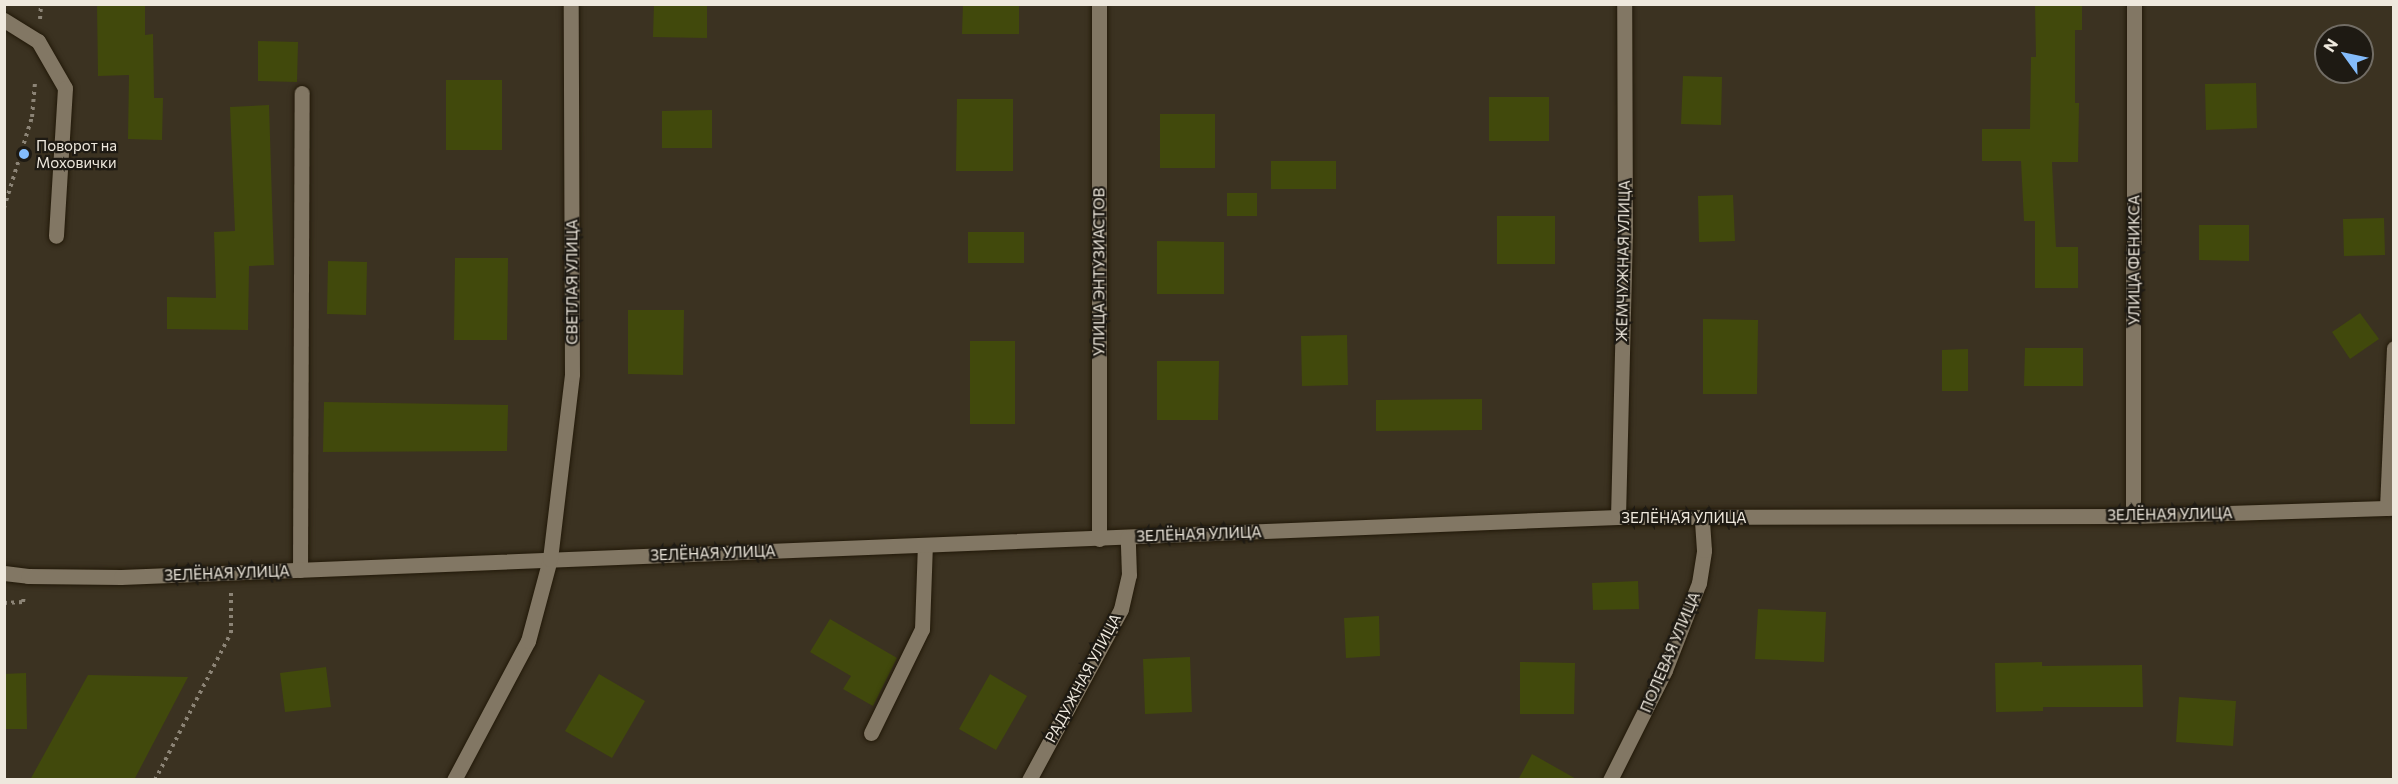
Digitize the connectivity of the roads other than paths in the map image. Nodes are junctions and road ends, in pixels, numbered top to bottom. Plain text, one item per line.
1 (572, 4) edge
2 (1099, 4) edge
3 (1624, 4) edge
4 (2134, 4) edge
5 (4, 20) edge
6 (302, 93) dead end
7 (56, 236) dead end
8 (2394, 348) edge
9 (2390, 508) edge
10 (2133, 516) junction
11 (1618, 517) junction
12 (1702, 518) junction
13 (1128, 537) junction
14 (1099, 539) junction
15 (925, 545) junction
16 (550, 559) junction
17 (300, 570) junction
18 (4, 573) edge
19 (871, 733) dead end
20 (454, 780) edge
21 (1029, 780) edge
22 (1610, 780) edge

1 - 16 street, СВЕТЛАЯ УЛИЦА
2 - 14 street, УЛИЦА ЭНТУЗИАСТОВ
3 - 11 street, ЖЕМЧУЖНАЯ УЛИЦА
4 - 10 street, УЛИЦА ФЕНИКСА
5 - 7 street
6 - 17 street
8 - 9 street
9 - 10 street, ЗЕЛЁНАЯ УЛИЦА
10 - 12 street, ЗЕЛЁНАЯ УЛИЦА
11 - 12 street, ЗЕЛЁНАЯ УЛИЦА
11 - 13 street, ЗЕЛЁНАЯ УЛИЦА
12 - 22 street, ПОЛЕВАЯ УЛИЦА
13 - 14 street, ЗЕЛЁНАЯ УЛИЦА
13 - 21 street, РАДУЖНАЯ УЛИЦА
14 - 15 street, ЗЕЛЁНАЯ УЛИЦА
15 - 16 street, ЗЕЛЁНАЯ УЛИЦА
15 - 19 street
16 - 17 street, ЗЕЛЁНАЯ УЛИЦА
16 - 20 street, СВЕТЛАЯ УЛИЦА
17 - 18 street, ЗЕЛЁНАЯ УЛИЦА

